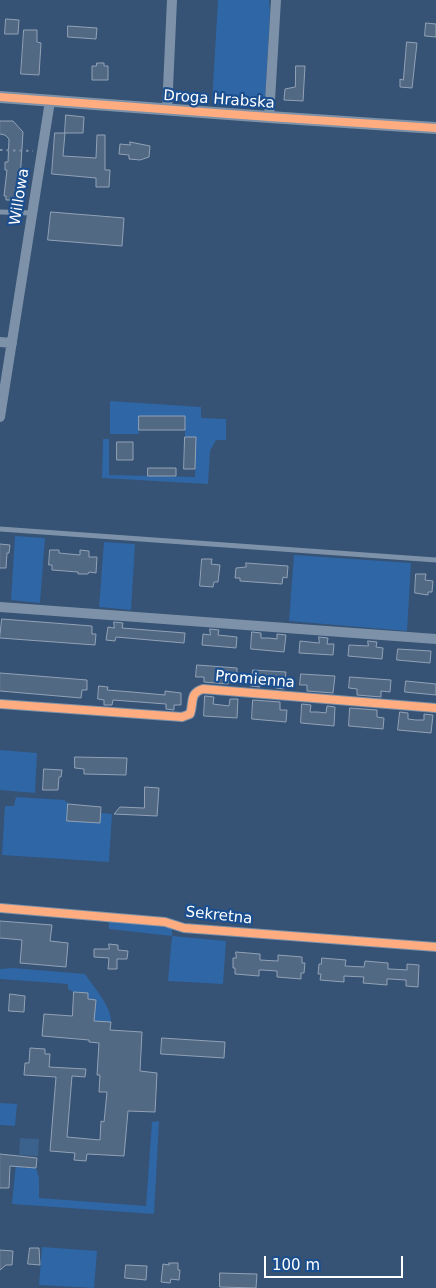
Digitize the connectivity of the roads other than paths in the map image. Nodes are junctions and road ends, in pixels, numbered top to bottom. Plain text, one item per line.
1 (172, 0) edge
2 (276, 0) edge
3 (0, 97) edge
4 (50, 101) junction
5 (167, 110) junction
6 (269, 117) junction
7 (436, 128) edge
8 (0, 212) edge
9 (33, 213) junction
10 (0, 342) edge
11 (12, 343) junction
12 (0, 417) edge
13 (0, 529) edge
14 (436, 560) edge
15 (0, 606) edge
16 (436, 639) edge
17 (0, 704) edge
18 (436, 708) edge
19 (0, 908) edge
20 (436, 947) edge

1 - 5 street
2 - 6 street
3 - 4 street, Droga Hrabska
4 - 5 street, Droga Hrabska
4 - 9 street, Willowa
5 - 6 street, Droga Hrabska
6 - 7 street, Droga Hrabska
8 - 9 lane
9 - 11 street, Willowa
10 - 11 street
11 - 12 street, Willowa
13 - 14 lane
15 - 16 street
17 - 18 street, Promienna
19 - 20 street, Sekretna

